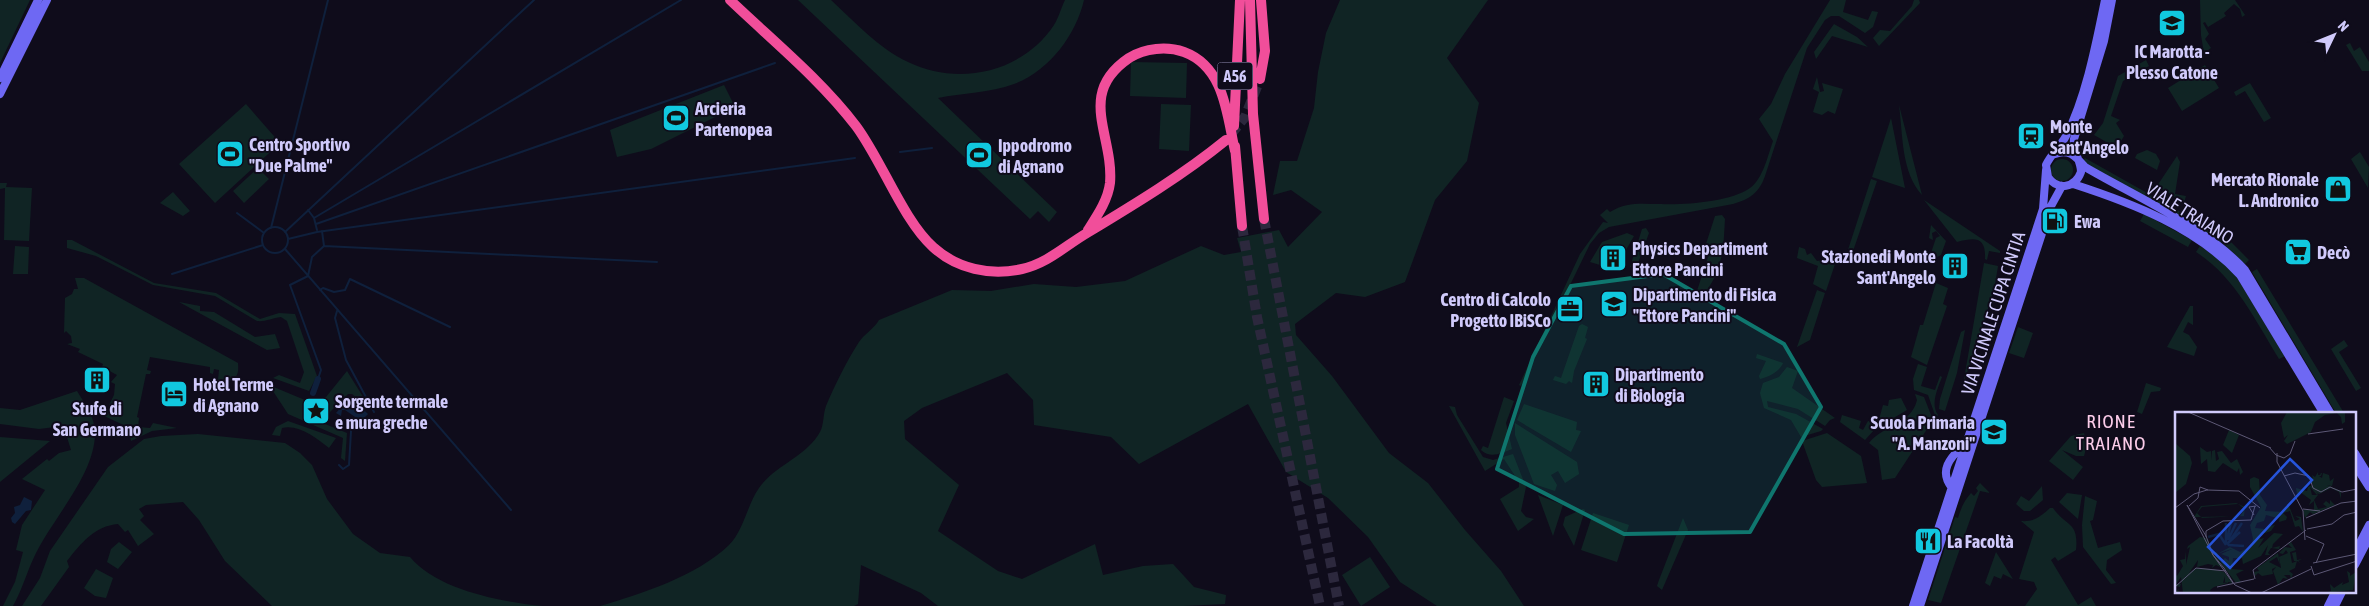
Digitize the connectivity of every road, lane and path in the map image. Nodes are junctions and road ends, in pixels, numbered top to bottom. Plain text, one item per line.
1 (38, 0) edge
2 (46, 0) edge
3 (730, 0) edge
4 (1240, 0) edge
5 (1250, 0) edge
6 (1261, 0) edge
7 (2105, 0) edge
8 (2112, 0) edge
9 (0, 78) edge
10 (1260, 79) tunnel mouth
11 (0, 94) edge
12 (1226, 140) tunnel mouth
13 (1235, 152) junction
14 (2053, 155) junction
15 (2078, 158) junction
16 (2046, 170) junction
17 (2073, 184) junction
18 (2062, 186) junction
19 (1264, 219) tunnel mouth
20 (2177, 224) junction
21 (1242, 226) tunnel mouth
22 (1085, 234) junction
23 (2242, 273) junction
24 (2323, 412) edge
25 (2330, 412) edge
26 (1965, 444) junction
27 (1972, 454) junction
28 (2356, 455) edge
29 (2356, 467) edge
30 (2369, 476) edge
31 (2369, 487) edge
32 (2369, 525) edge
33 (2369, 538) edge
34 (2356, 550) edge
35 (2356, 563) edge
36 (2334, 594) edge
37 (2341, 594) edge
38 (1913, 606) edge
39 (1920, 606) edge
40 (2328, 606) edge
41 (2335, 606) edge

1 - 9 main road
2 - 11 main road
3 - 22 highway
4 - 13 highway, A56
5 - 19 highway, A56
6 - 10 highway
7 - 14 main road
8 - 15 main road
12 - 22 highway
13 - 21 highway, A56
13 - 22 highway
14 - 15 main road
14 - 16 main road
15 - 17 main road
15 - 20 main road, VIALE TRAIANO
16 - 18 main road
16 - 26 main road, VIA VICINALE CUPA CINTIA
17 - 18 main road
17 - 20 main road, VIALE TRAIANO
18 - 27 main road, VIA VICINALE CUPA CINTIA
20 - 23 main road, VIALE TRAIANO
23 - 24 main road, VIALE TRAIANO
23 - 25 main road, VIALE TRAIANO
26 - 27 main road
26 - 38 main road, VIA VICINALE CUPA CINTIA
27 - 39 main road, VIA VICINALE CUPA CINTIA
28 - 30 main road
29 - 31 main road
32 - 34 main road
33 - 35 main road
36 - 40 main road
37 - 41 main road

